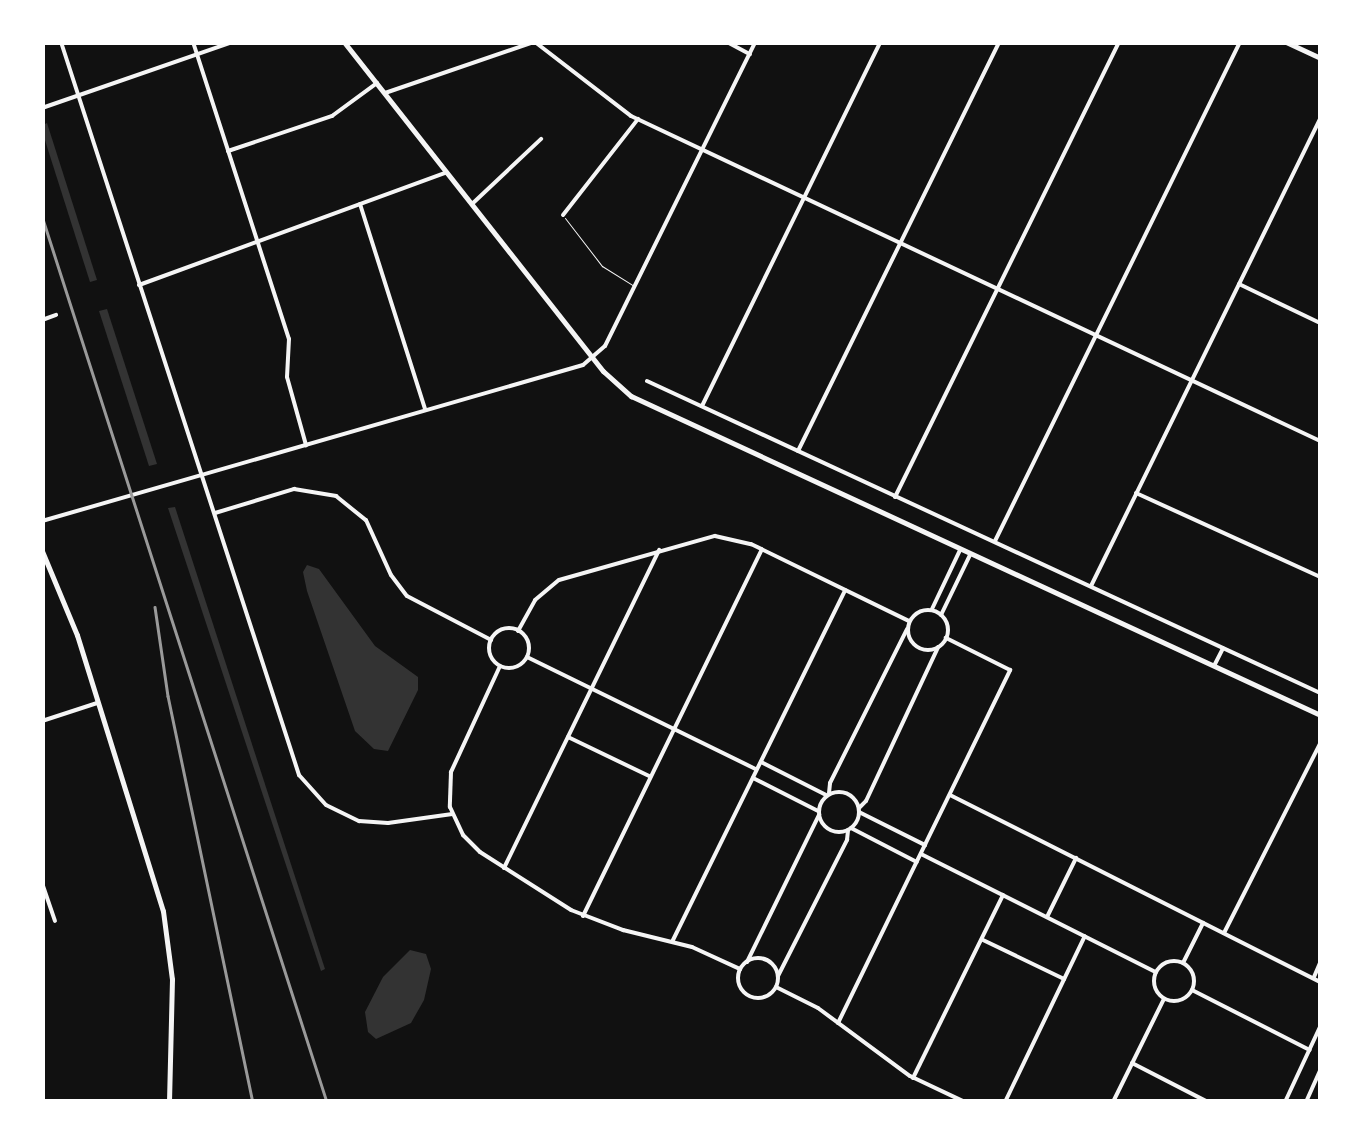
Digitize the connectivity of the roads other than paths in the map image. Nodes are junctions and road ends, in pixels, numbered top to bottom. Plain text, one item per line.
1 (62, 42) edge
2 (194, 42) edge
3 (232, 42) edge
4 (344, 42) edge
5 (535, 42) edge
6 (727, 42) edge
7 (755, 42) edge
8 (880, 42) edge
9 (999, 42) edge
10 (1119, 42) edge
11 (1240, 42) edge
12 (1286, 42) edge
13 (197, 54) junction
14 (750, 54) junction
15 (1320, 58) edge
16 (376, 83) junction
17 (384, 94) junction
18 (78, 95) junction
19 (42, 108) edge
20 (638, 119) junction
21 (1320, 119) edge
22 (541, 139) dead end
23 (703, 149) junction
24 (228, 150) junction
25 (447, 172) junction
26 (805, 196) junction
27 (360, 204) junction
28 (472, 204) junction
29 (563, 215) joint
30 (901, 241) junction
31 (258, 242) junction
32 (140, 284) junction
33 (1239, 284) junction
34 (636, 287) junction
35 (997, 288) junction
36 (56, 315) dead end
37 (42, 320) edge
38 (1320, 322) edge
39 (1096, 335) junction
40 (592, 358) junction
41 (1191, 380) junction
42 (647, 381) dead end
43 (701, 407) junction
44 (426, 411) junction
45 (1320, 441) edge
46 (306, 445) junction
47 (797, 452) junction
48 (201, 475) junction
49 (1136, 493) junction
50 (895, 497) junction
51 (214, 514) junction
52 (42, 521) edge
53 (994, 542) junction
54 (762, 549) junction
55 (659, 550) junction
56 (960, 550) junction
57 (42, 551) edge
58 (970, 555) junction
59 (1320, 577) edge
60 (1090, 587) junction
61 (845, 590) junction
62 (931, 610) junction
63 (941, 614) junction
64 (909, 621) junction
65 (907, 629) junction
66 (518, 631) junction
67 (946, 638) junction
68 (491, 640) junction
69 (938, 647) junction
70 (1223, 648) junction
71 (527, 657) junction
72 (500, 666) junction
73 (1214, 667) junction
74 (591, 689) junction
75 (1320, 693) edge
76 (97, 703) junction
77 (1320, 715) edge
78 (42, 721) edge
79 (674, 729) junction
80 (568, 736) junction
81 (1320, 744) edge
82 (761, 762) junction
83 (757, 770) junction
84 (651, 777) junction
85 (753, 778) junction
86 (828, 794) junction
87 (950, 794) junction
88 (859, 810) junction
89 (819, 813) junction
90 (452, 814) junction
91 (849, 829) junction
92 (925, 845) junction
93 (921, 854) junction
94 (1076, 858) junction
95 (917, 862) junction
96 (504, 868) junction
97 (42, 883) edge
98 (1003, 895) junction
99 (583, 916) junction
100 (1047, 917) junction
101 (55, 921) dead end
102 (1203, 922) junction
103 (1224, 933) junction
104 (1085, 936) junction
105 (981, 939) junction
106 (672, 942) junction
107 (746, 962) junction
108 (1183, 963) junction
109 (1320, 963) edge
110 (740, 969) junction
111 (1156, 972) junction
112 (778, 976) junction
113 (1313, 978) junction
114 (1064, 979) junction
115 (1320, 982) edge
116 (776, 986) junction
117 (1192, 990) junction
118 (1164, 999) junction
119 (838, 1023) junction
120 (1320, 1027) edge
121 (1310, 1050) junction
122 (1132, 1063) junction
123 (1320, 1071) edge
124 (913, 1078) junction
125 (169, 1102) edge
126 (965, 1102) edge
127 (1005, 1102) edge
128 (1113, 1102) edge
129 (1208, 1102) edge
130 (1285, 1102) edge
131 (1306, 1102) edge

1 - 18 street
2 - 13 street
3 - 13 street
4 - 16 main road
5 - 17 street
5 - 20 street
6 - 14 street
7 - 14 street
8 - 26 street
9 - 30 street
10 - 35 street
11 - 39 street
12 - 15 main road
13 - 18 street
13 - 24 street
14 - 23 street
16 - 17 main road
16 - 24 street
17 - 25 main road
18 - 19 street
18 - 32 street
20 - 23 street
20 - 29 street
21 - 33 street
22 - 28 street
23 - 26 street
23 - 34 street
24 - 31 street
25 - 27 street
25 - 28 main road
26 - 30 street
26 - 43 street
27 - 31 street
27 - 44 street
28 - 40 main road
29 - 34 lane
30 - 35 street
30 - 47 street
31 - 32 street
31 - 46 street
32 - 48 street
33 - 38 street
33 - 41 street
34 - 40 street
35 - 39 street
35 - 50 street
36 - 37 street
39 - 41 street
39 - 53 street
40 - 44 street
40 - 56 main road
41 - 45 street
41 - 49 street
42 - 43 street
43 - 47 street
44 - 46 street
46 - 48 street
47 - 50 street
48 - 51 street
48 - 52 street
49 - 59 street
49 - 60 street
50 - 53 street
51 - 68 street
51 - 90 street
53 - 60 street
54 - 55 street
54 - 61 street
54 - 79 street
55 - 66 street
55 - 74 street
56 - 58 main road
56 - 62 street
57 - 76 main road
58 - 63 street
58 - 73 main road
60 - 70 street
61 - 64 street
61 - 82 street
62 - 63 street
62 - 64 street
63 - 67 street
64 - 65 street
65 - 69 street
65 - 86 street
66 - 68 street
66 - 71 street
67 - 69 street
67 - 87 street
68 - 72 street
69 - 88 street
70 - 73 street
70 - 75 street
71 - 72 street
71 - 74 street
72 - 90 street
73 - 77 main road
74 - 79 street
74 - 80 street
76 - 78 street
76 - 125 main road
79 - 83 street
79 - 84 street
80 - 84 street
80 - 96 street
81 - 103 street
82 - 83 street
82 - 86 street
83 - 85 street
84 - 99 street
85 - 89 street
85 - 106 street
86 - 88 street
86 - 89 street
87 - 92 street
87 - 94 street
88 - 91 street
88 - 92 street
89 - 91 street
89 - 107 street
90 - 96 street
91 - 95 street
91 - 112 street
92 - 93 street
93 - 95 street
93 - 98 street
94 - 100 street
94 - 102 street
95 - 119 street
96 - 99 street
97 - 101 street
98 - 100 street
98 - 105 street
99 - 106 street
100 - 104 street
102 - 103 street
102 - 108 street
103 - 113 street
104 - 111 street
104 - 114 street
105 - 114 street
105 - 124 street
106 - 110 street
107 - 110 street
107 - 112 street
108 - 111 street
108 - 117 street
109 - 113 street
110 - 116 street
111 - 118 street
112 - 116 street
113 - 115 street
114 - 127 street
116 - 119 street
117 - 118 street
117 - 121 street
118 - 122 street
119 - 124 street
120 - 121 street
121 - 130 street
122 - 128 street
122 - 129 street
123 - 131 street
124 - 126 street

